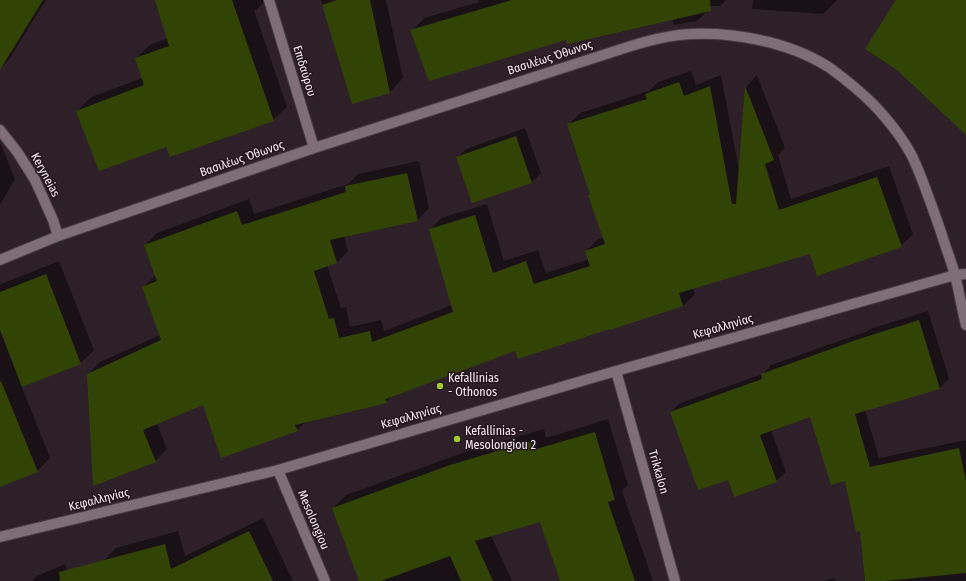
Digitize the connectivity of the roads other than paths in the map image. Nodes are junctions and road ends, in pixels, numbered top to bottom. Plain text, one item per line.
1 (269, 0) edge
2 (0, 130) edge
3 (314, 148) junction
4 (58, 236) junction
5 (0, 260) edge
6 (955, 274) junction
7 (966, 274) edge
8 (966, 325) edge
9 (616, 371) junction
10 (278, 470) junction
11 (0, 537) edge
12 (325, 581) edge
13 (675, 581) edge

1 - 3 street, Επιδαύρου
2 - 4 street, Keryneias
3 - 4 street, Βασιλέως Όθωνος
3 - 6 street, Βασιλέως Όθωνος
4 - 5 street, Βασιλέως Όθωνος
6 - 7 street, Κεφαλληνίας
6 - 8 street, Βασιλέως Όθωνος
6 - 9 street, Κεφαλληνίας
9 - 10 street, Κεφαλληνίας
9 - 13 street, Trikkalon
10 - 11 street, Κεφαλληνίας
10 - 12 street, Mesolongiou

